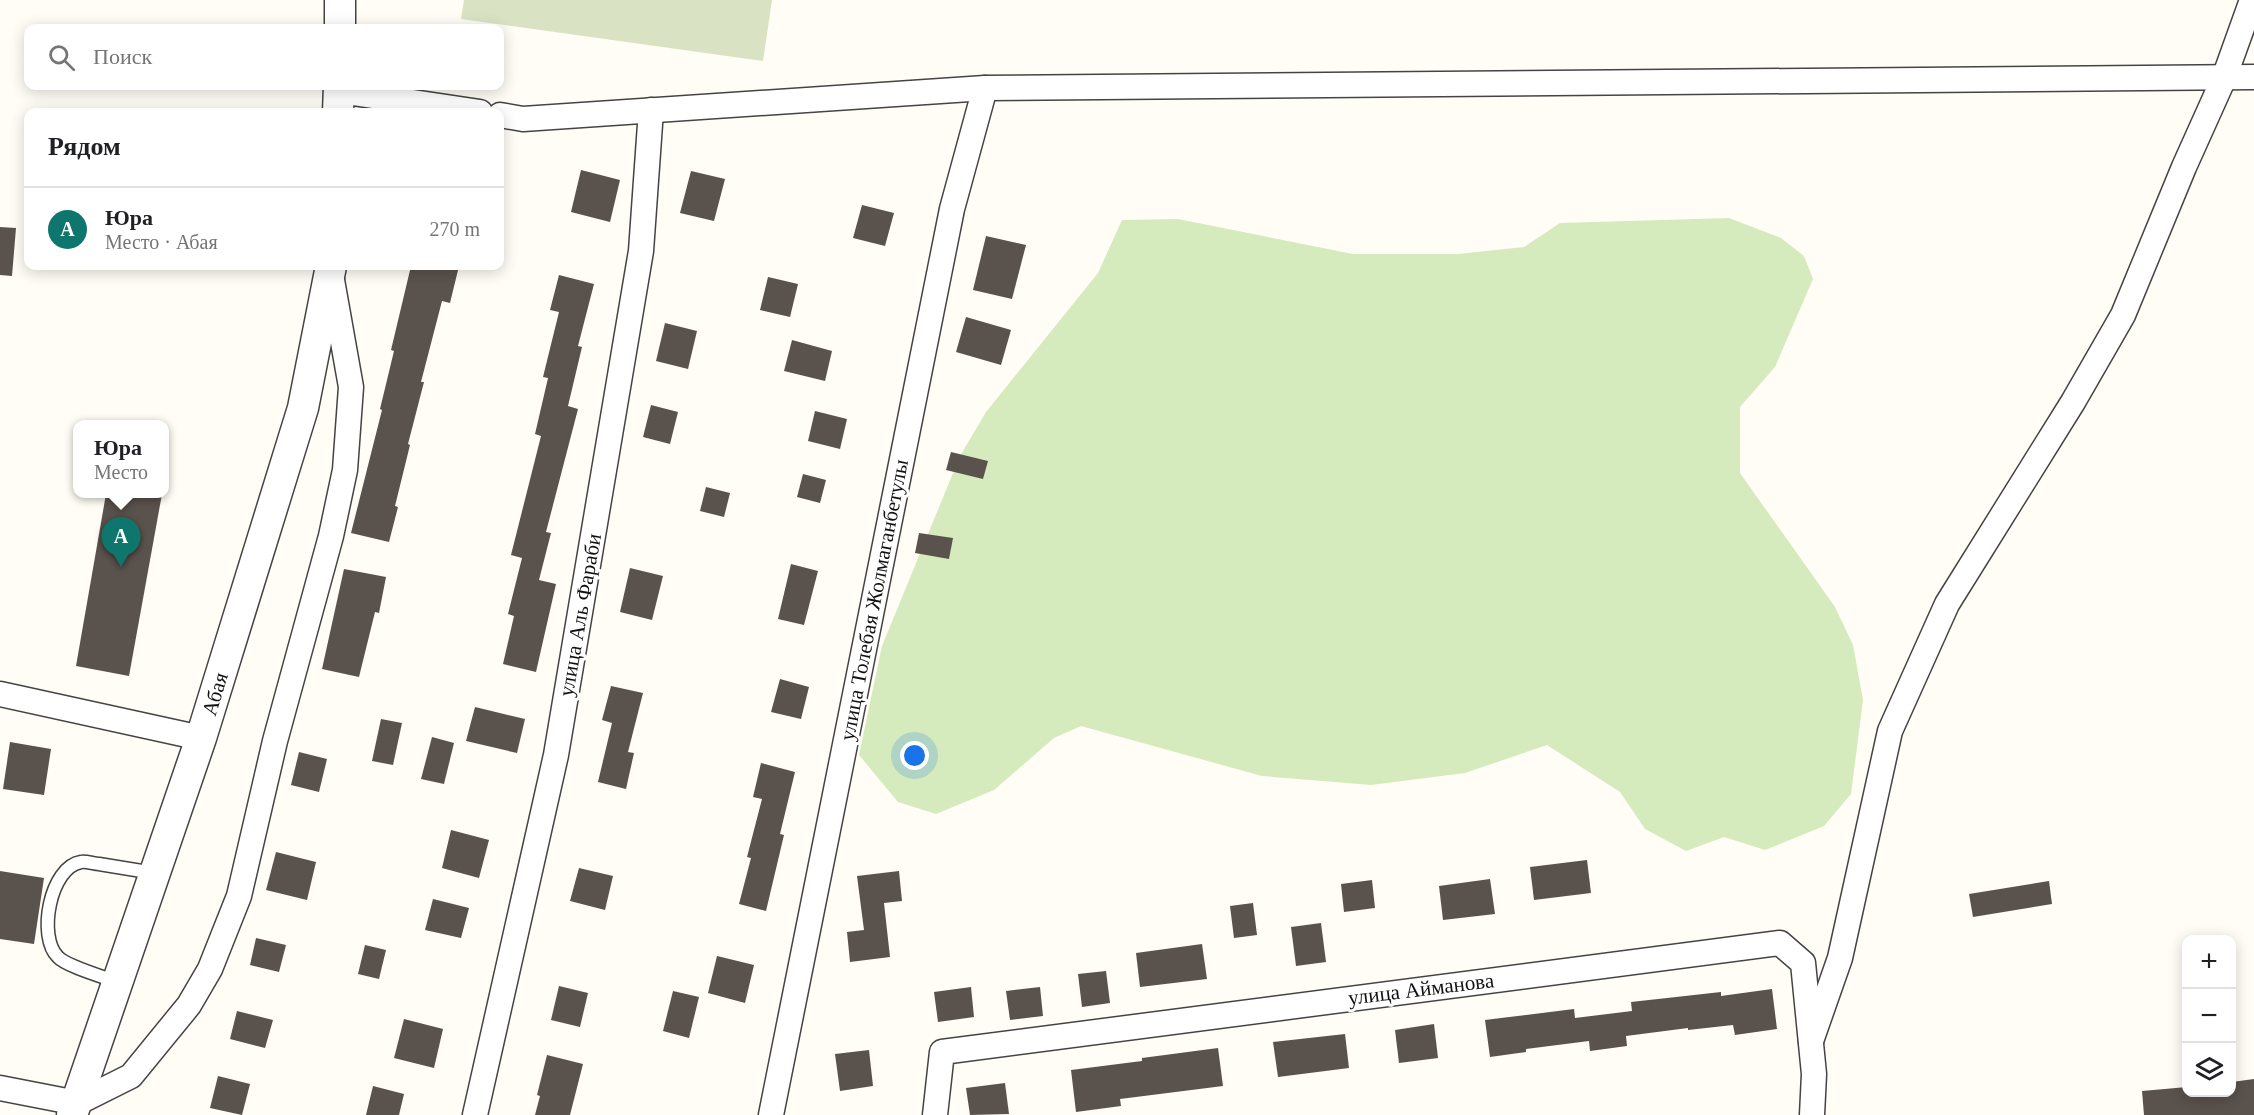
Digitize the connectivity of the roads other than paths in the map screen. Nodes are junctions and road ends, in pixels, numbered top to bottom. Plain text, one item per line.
1 (340, 0) edge
2 (2252, 0) edge
3 (340, 24) edge
4 (2254, 76) edge
5 (2224, 78) junction
6 (985, 88) junction
7 (339, 96) edge
8 (445, 108) edge
9 (651, 110) junction
10 (504, 117) edge
11 (331, 270) edge
12 (331, 270) edge
13 (0, 694) edge
14 (201, 738) junction
15 (156, 873) junction
16 (118, 982) junction
17 (1811, 1041) junction
18 (0, 1088) edge
19 (75, 1109) edge
20 (475, 1115) edge
21 (771, 1115) edge
22 (935, 1115) edge
23 (1812, 1115) edge

1 - 3 street
2 - 5 street
4 - 5 street
5 - 6 street
5 - 17 street
6 - 9 street
6 - 21 street, улица Толебая Жолмаганбетулы
7 - 8 street
9 - 10 street
9 - 20 street, улица Аль Фараби
11 - 14 street, Абая
12 - 19 street
13 - 14 street
14 - 15 street, Абая
15 - 16 street, Абая
15 - 16 lane
16 - 19 street, Абая
17 - 22 street, улица Айманова
17 - 23 street, улица Айманова
18 - 19 street

